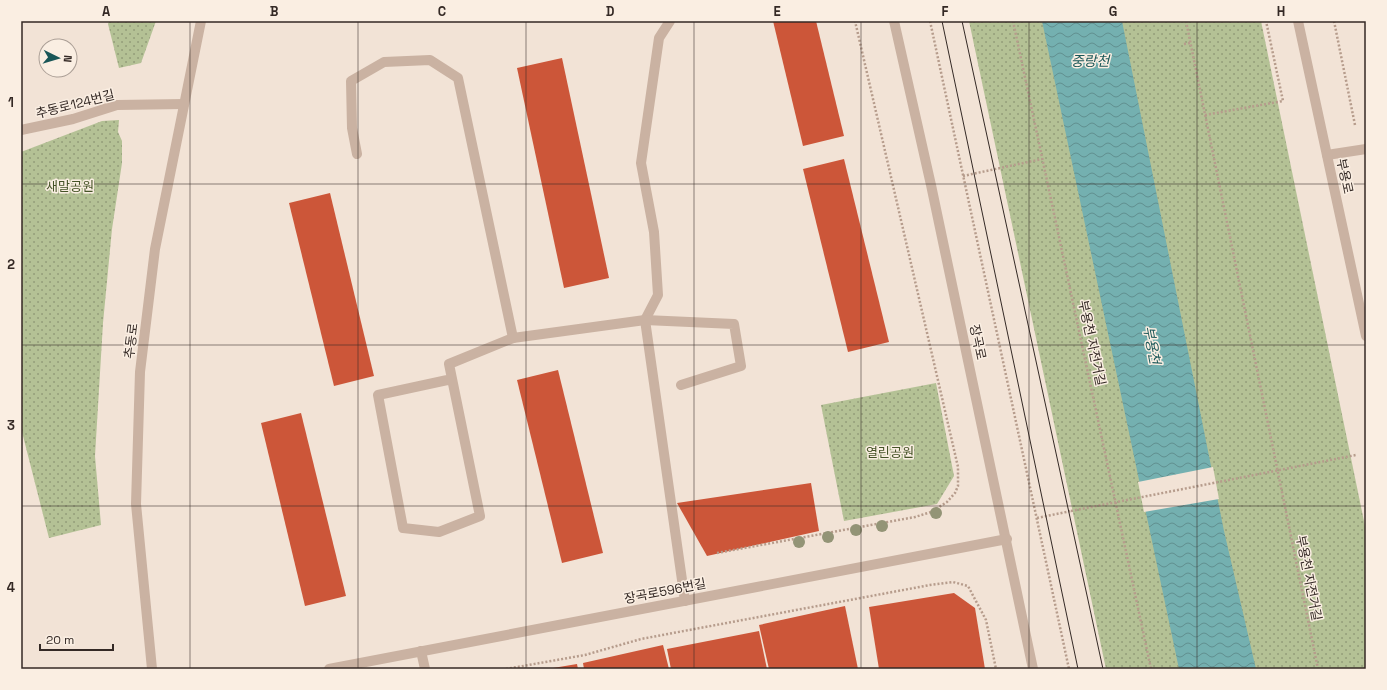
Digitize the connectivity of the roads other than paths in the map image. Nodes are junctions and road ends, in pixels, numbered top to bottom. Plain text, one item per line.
1 (202, 21) edge
2 (670, 21) edge
3 (894, 21) edge
4 (1298, 21) edge
5 (184, 104) junction
6 (21, 130) edge
7 (1366, 149) edge
8 (357, 154) dead end
9 (1327, 155) junction
10 (645, 320) junction
11 (1366, 336) edge
12 (513, 338) junction
13 (452, 379) junction
14 (681, 385) dead end
15 (1007, 539) junction
16 (685, 601) junction
17 (421, 651) junction
18 (152, 669) edge
19 (329, 669) edge
20 (425, 669) edge
21 (1033, 669) edge

1 - 5 street, 추동로
2 - 10 street
3 - 15 street, 장곡로
4 - 9 street, 부용로
5 - 6 street, 추동로124번길
5 - 18 street, 추동로
7 - 9 street
8 - 12 street
9 - 11 street, 부용로
10 - 12 street
10 - 14 street
10 - 16 street
12 - 13 street
13 - 13 street
15 - 16 street, 장곡로596번길
15 - 21 street, 장곡로
16 - 17 street, 장곡로596번길
17 - 19 street, 장곡로596번길
17 - 20 street

